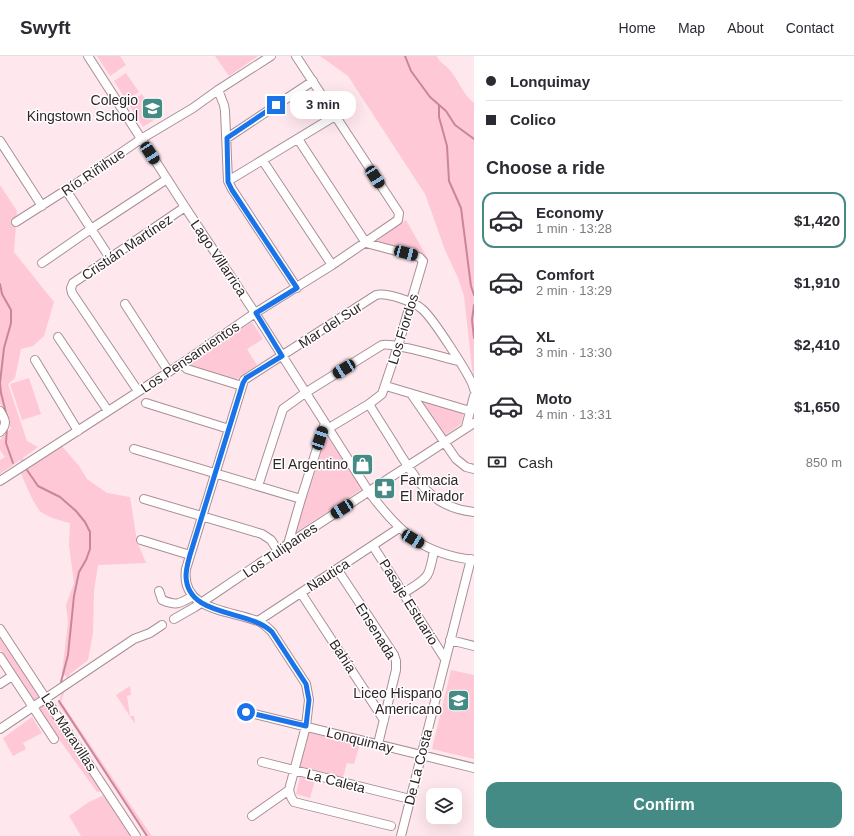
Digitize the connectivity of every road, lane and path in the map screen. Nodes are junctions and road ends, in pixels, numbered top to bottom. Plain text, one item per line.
1 (88, 56) edge
2 (271, 56) edge
3 (296, 56) edge
4 (313, 81) junction
5 (218, 90) junction
6 (335, 116) junction
7 (227, 138) junction
8 (298, 139) junction
9 (141, 140) junction
10 (0, 141) edge
11 (263, 161) junction
12 (168, 179) junction
13 (228, 182) junction
14 (66, 190) junction
15 (42, 206) junction
16 (185, 208) junction
17 (16, 222) dead end
18 (91, 229) junction
19 (366, 243) junction
20 (106, 252) dead end
21 (42, 263) dead end
22 (332, 265) junction
23 (297, 288) junction
24 (411, 303) junction
25 (125, 304) dead end
26 (256, 313) junction
27 (58, 337) dead end
28 (398, 346) junction
29 (282, 356) junction
30 (35, 360) dead end
31 (458, 361) junction
32 (181, 364) junction
33 (169, 372) junction
34 (242, 386) junction
35 (386, 386) junction
36 (474, 389) edge
37 (138, 392) junction
38 (305, 393) junction
39 (412, 394) junction
40 (474, 396) edge
41 (146, 403) dead end
42 (369, 404) junction
43 (0, 410) edge
44 (108, 411) junction
45 (470, 411) junction
46 (474, 423) edge
47 (327, 426) junction
48 (466, 427) junction
49 (229, 429) junction
50 (2, 430) edge
51 (78, 431) junction
52 (444, 442) junction
53 (134, 449) dead end
54 (408, 466) junction
55 (474, 469) edge
56 (215, 473) junction
57 (0, 481) edge
58 (258, 486) junction
59 (369, 492) junction
60 (144, 499) dead end
61 (301, 499) junction
62 (474, 512) edge
63 (202, 516) junction
64 (399, 528) junction
65 (141, 540) dead end
66 (288, 544) junction
67 (372, 546) junction
68 (434, 550) junction
69 (278, 551) junction
70 (190, 555) junction
71 (472, 559) edge
72 (337, 569) junction
73 (158, 591) dead end
74 (301, 593) junction
75 (404, 593) junction
76 (193, 596) junction
77 (201, 603) junction
78 (174, 619) dead end
79 (258, 621) junction
80 (162, 625) dead end
81 (0, 629) edge
82 (450, 640) junction
83 (474, 646) edge
84 (0, 659) edge
85 (445, 659) junction
86 (12, 676) junction
87 (0, 684) edge
88 (47, 699) junction
89 (33, 708) junction
90 (246, 712) dead end
91 (384, 720) junction
92 (306, 726) junction
93 (0, 729) edge
94 (54, 739) dead end
95 (378, 744) junction
96 (422, 756) junction
97 (262, 762) dead end
98 (474, 768) edge
99 (294, 770) junction
100 (289, 790) junction
101 (410, 799) junction
102 (252, 816) dead end
103 (391, 826) dead end
104 (136, 836) edge
105 (401, 836) edge

1 - 9 street, Lago Villarrica
2 - 5 street, Río Riñihue
3 - 4 street
4 - 6 street
4 - 7 street
5 - 7 street
5 - 9 street, Río Riñihue
6 - 8 street
6 - 19 street, Los Pensamientos
7 - 13 street
8 - 11 street
8 - 19 street
9 - 12 street, Lago Villarrica
9 - 14 street, Río Riñihue
10 - 15 street
11 - 13 street
11 - 22 street
12 - 16 street, Lago Villarrica
12 - 18 street
13 - 23 street
14 - 15 street, Río Riñihue
14 - 18 street
15 - 17 street, Río Riñihue
16 - 26 street, Lago Villarrica
16 - 37 street, Cristián Martínez
18 - 20 street
18 - 21 street
19 - 22 street, Los Pensamientos
19 - 24 street, Los Fiordos
22 - 23 street, Los Pensamientos
23 - 26 street, Los Pensamientos
24 - 28 street, Los Fiordos
24 - 29 street, Mar del Sur
24 - 31 street, Mar del Sur
25 - 33 street
26 - 29 street, Lago Villarrica
26 - 32 street, Los Pensamientos
27 - 44 street
28 - 31 street
28 - 35 street, Los Fiordos
28 - 38 street
29 - 34 street, Mar del Sur
29 - 38 street, Lago Villarrica
30 - 51 street
31 - 36 street, Mar del Sur
32 - 33 street, Los Pensamientos
32 - 34 street
33 - 37 street, Los Pensamientos
34 - 49 street, Mar del Sur
35 - 39 street
35 - 42 street, Los Fiordos
37 - 44 street, Los Pensamientos
38 - 47 street, Lago Villarrica
38 - 58 street
39 - 45 street
39 - 52 street
40 - 45 street
41 - 49 street
42 - 47 street, Los Fiordos
42 - 54 street
43 - 50 street
44 - 51 street, Los Pensamientos
45 - 48 street
46 - 48 street, Los Tulipanes
47 - 59 street, Lago Villarrica
47 - 61 street
48 - 52 street, Los Tulipanes
49 - 56 street, Mar del Sur
51 - 57 street, Los Pensamientos
52 - 54 street, Los Tulipanes
52 - 55 street
53 - 56 street
54 - 59 street, Los Tulipanes
54 - 62 street
56 - 58 street
56 - 63 street, Mar del Sur
58 - 61 street
59 - 64 street, Lago Villarrica
59 - 66 street, Los Tulipanes
60 - 63 street
61 - 66 street
63 - 69 street
63 - 70 street, Mar del Sur
64 - 67 street, Nautica
64 - 68 street, Lago Villarrica
65 - 70 street
66 - 69 street, Los Tulipanes
67 - 72 street, Nautica
67 - 75 street, Pasaje Estuario
68 - 71 street, Lago Villarrica
68 - 75 street
69 - 77 street, Los Tulipanes
70 - 76 street, Mar del Sur
71 - 82 street, De La Costa
72 - 74 street, Nautica
72 - 91 street, Ensenada
73 - 76 street
74 - 79 street, Nautica
74 - 91 street, Bahía
75 - 85 street, Pasaje Estuario
76 - 77 street, Mar del Sur
77 - 78 street, Los Tulipanes
77 - 79 street, Mar del Sur
79 - 92 street, Mar del Sur
80 - 88 street
81 - 88 street, Las Maravillas
82 - 83 street
82 - 85 street, De La Costa
84 - 86 street, Las Maravillas
85 - 96 street, De La Costa
86 - 87 street
86 - 89 street, Las Maravillas
88 - 89 street
88 - 104 street, Las Maravillas
89 - 93 street
89 - 94 street, Las Maravillas
90 - 92 street, Lonquimay
91 - 95 street, Ensenada
92 - 95 street, Lonquimay
92 - 99 street, Mar del Sur
95 - 96 street, Lonquimay
96 - 98 street, Lonquimay
96 - 101 street, De La Costa
97 - 99 street, La Caleta
99 - 100 street, Mar del Sur
99 - 101 street, La Caleta
100 - 102 street
100 - 103 street
101 - 105 street, De La Costa

